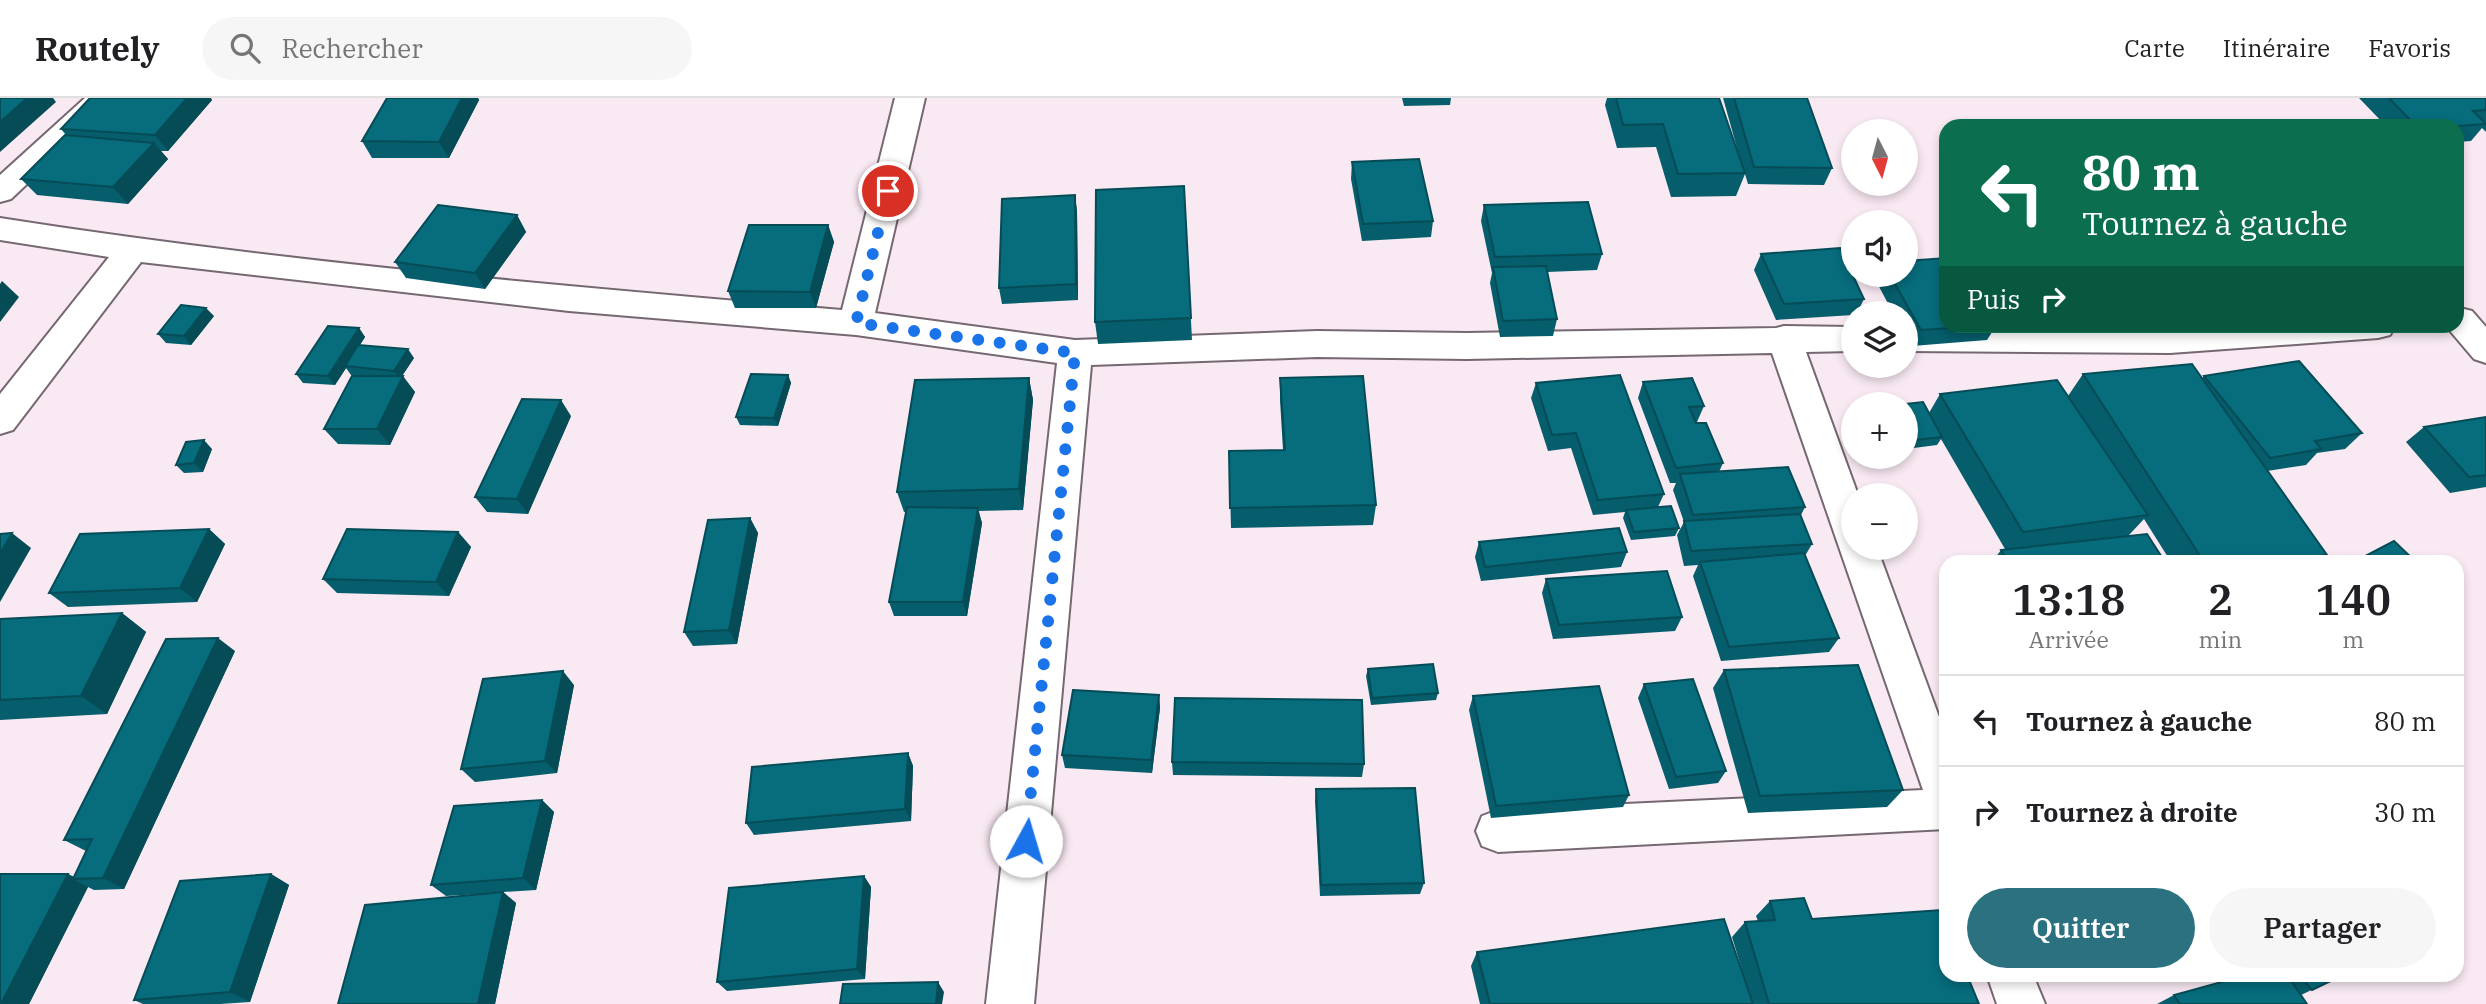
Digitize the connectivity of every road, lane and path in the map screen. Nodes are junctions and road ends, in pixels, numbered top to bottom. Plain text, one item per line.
1 (103, 98) edge
2 (910, 98) edge
3 (0, 192) edge
4 (0, 229) edge
5 (133, 250) junction
6 (2468, 319) edge
7 (856, 323) junction
8 (2274, 333) edge
9 (1784, 338) junction
10 (1841, 339) edge
11 (1918, 339) edge
12 (2486, 350) edge
13 (1075, 353) junction
14 (0, 420) edge
15 (1841, 500) edge
16 (1862, 560) edge
17 (1939, 775) edge
18 (1939, 809) edge
19 (1498, 831) edge
20 (2013, 982) edge
21 (1010, 1004) edge
22 (2021, 1004) edge

1 - 3 street
2 - 7 street
4 - 5 street
5 - 7 street
5 - 14 street
6 - 12 street
7 - 13 street
8 - 11 street
9 - 10 street
9 - 13 street
9 - 15 street
13 - 21 street
16 - 17 street
18 - 19 street
20 - 22 street

